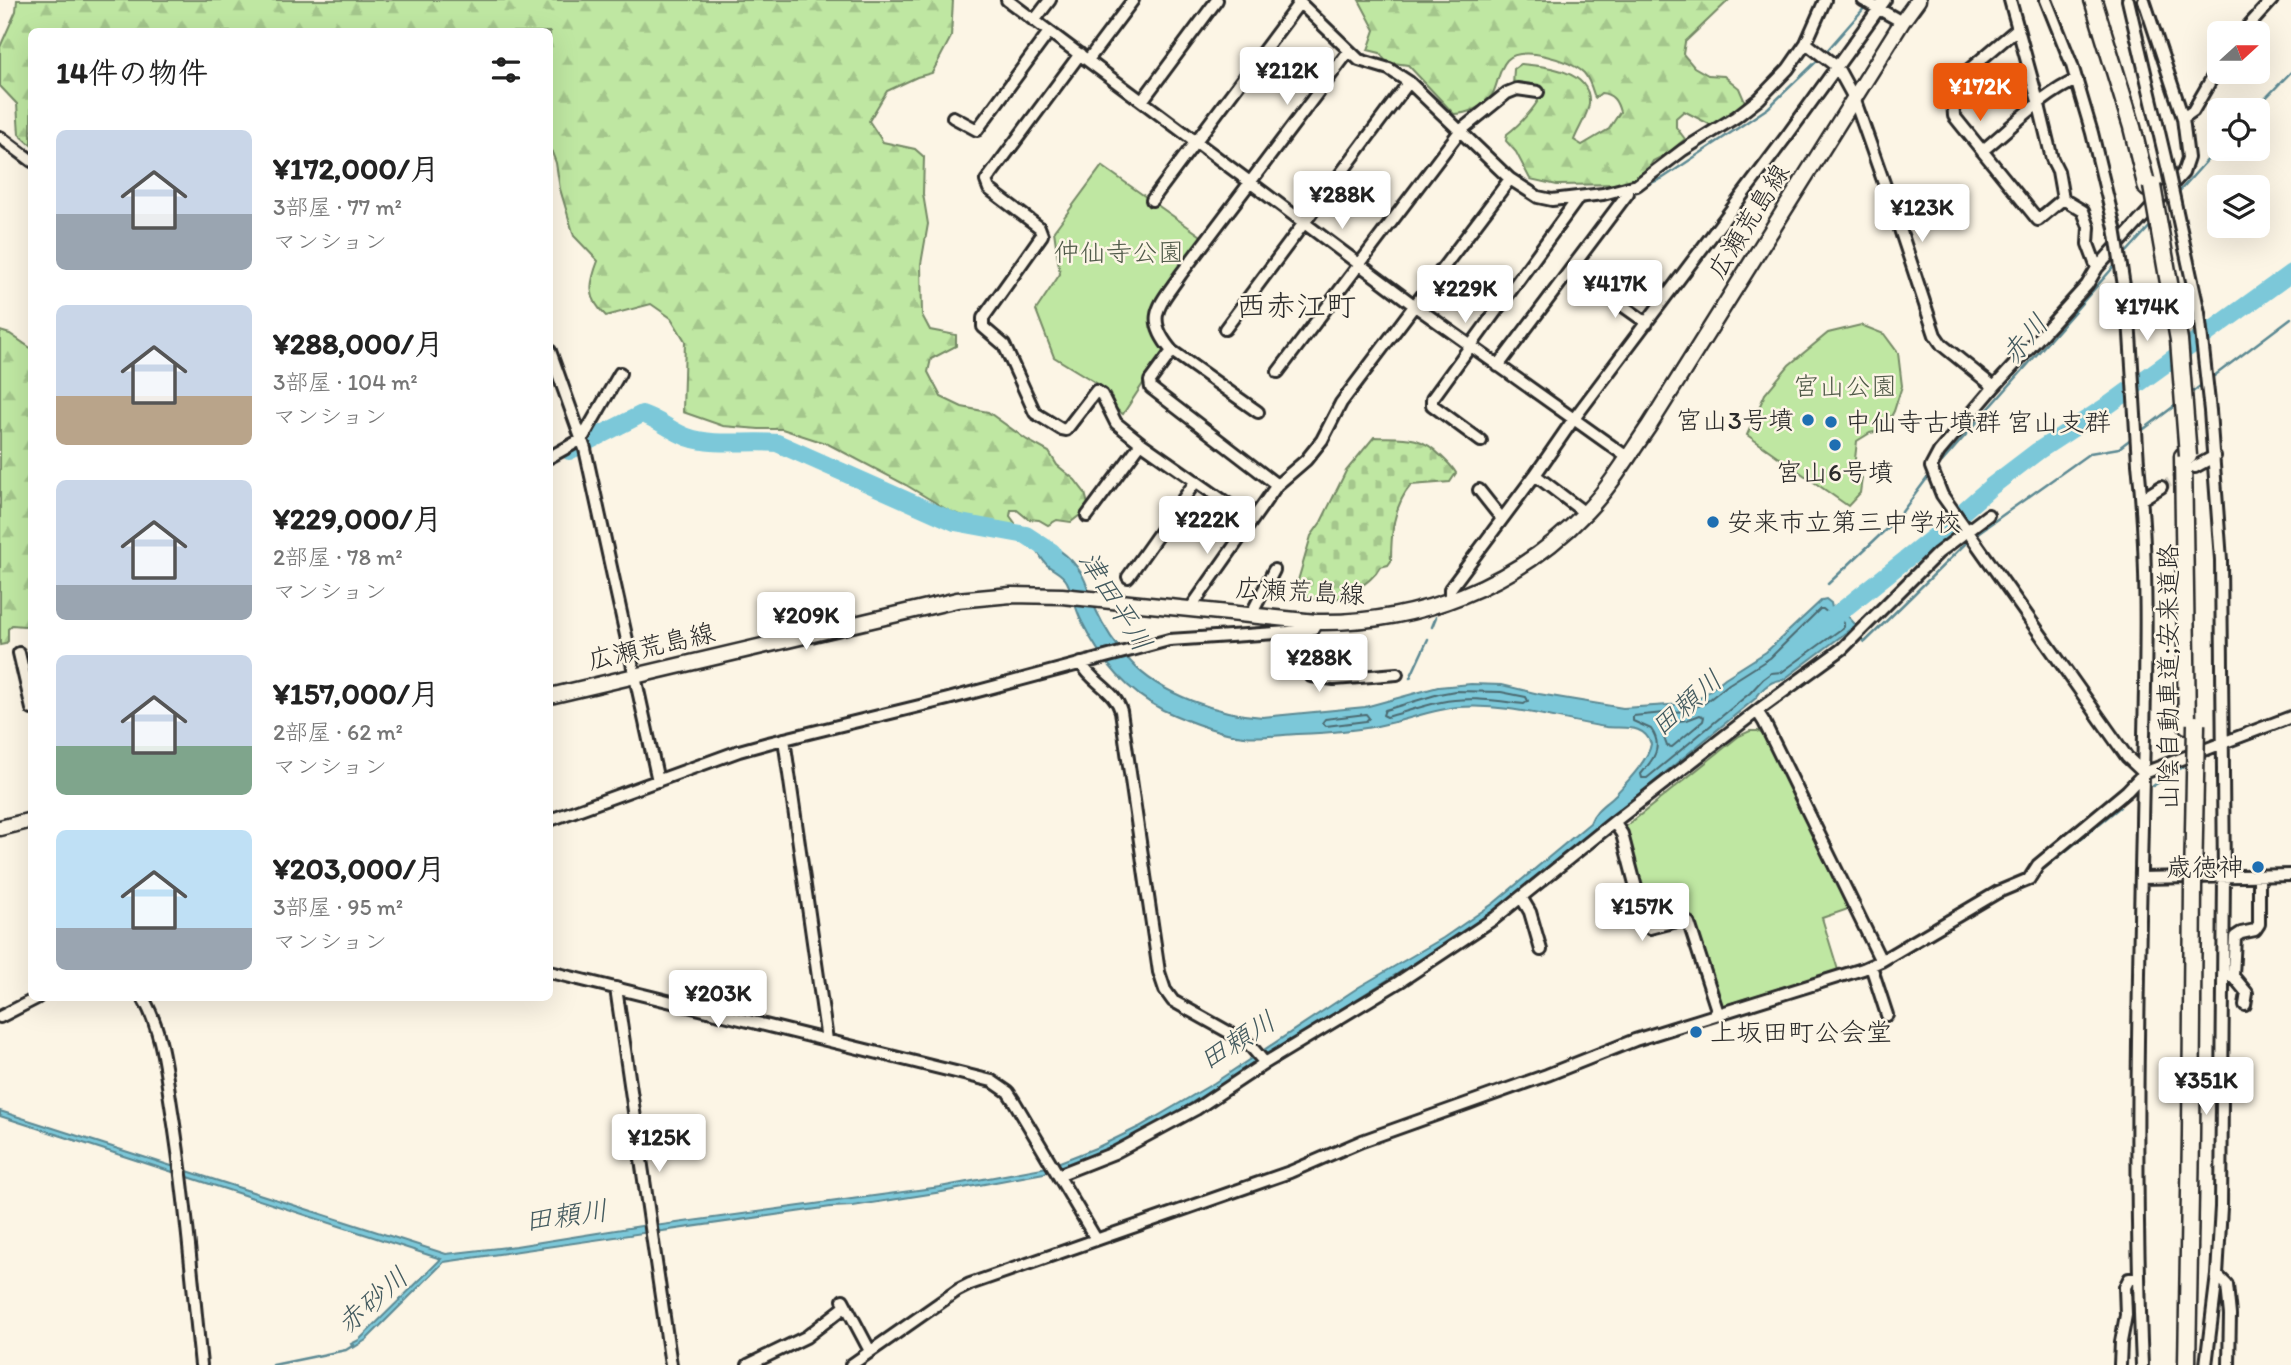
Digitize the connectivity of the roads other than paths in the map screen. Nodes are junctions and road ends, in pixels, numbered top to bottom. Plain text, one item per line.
1 (1007, 0) edge
2 (1050, 0) edge
3 (1133, 0) edge
4 (1217, 0) edge
5 (1825, 0) edge
6 (1863, 0) edge
7 (1918, 0) edge
8 (2010, 0) edge
9 (2046, 0) edge
10 (2096, 0) edge
11 (2128, 0) edge
12 (2144, 0) edge
13 (2272, 0) edge
14 (1297, 3) edge
15 (1882, 4) edge
16 (1034, 21) junction
17 (2253, 21) edge
18 (1902, 22) junction
19 (2017, 29) junction
20 (1049, 32) junction
21 (1806, 43) junction
22 (1349, 51) junction
23 (1084, 57) junction
24 (1837, 67) junction
25 (2077, 80) junction
26 (1409, 82) junction
27 (2209, 84) edge
28 (1538, 92) dead end
29 (1854, 98) junction
30 (1142, 101) junction
31 (2039, 105) junction
32 (953, 117) dead end
33 (2183, 118) junction
34 (1460, 131) junction
35 (0, 137) edge
36 (1196, 142) junction
37 (1982, 151) junction
38 (28, 158) edge
39 (1510, 179) junction
40 (1250, 182) junction
41 (1628, 189) junction
42 (1579, 197) junction
43 (2063, 199) junction
44 (1152, 200) dead end
45 (1304, 222) junction
46 (1360, 263) junction
47 (2097, 268) junction
48 (1602, 291) dead end
49 (1415, 306) junction
50 (1647, 323) junction
51 (1225, 329) dead end
52 (1470, 346) junction
53 (1172, 351) junction
54 (553, 359) edge
55 (1498, 366) junction
56 (1278, 372) dead end
57 (620, 373) dead end
58 (1994, 387) junction
59 (1258, 412) dead end
60 (1573, 420) junction
61 (1481, 441) dead end
62 (583, 443) junction
63 (1141, 443) junction
64 (553, 456) edge
65 (2215, 456) junction
66 (1627, 457) junction
67 (2189, 460) junction
68 (1535, 475) junction
69 (1196, 481) junction
70 (1277, 485) junction
71 (2161, 487) tunnel mouth
72 (1479, 490) dead end
73 (2142, 499) junction
74 (1585, 513) junction
75 (1987, 515) dead end
76 (1087, 516) dead end
77 (1502, 519) junction
78 (1251, 520) junction
79 (1967, 529) junction
80 (1274, 570) dead end
81 (1128, 577) dead end
82 (1450, 601) junction
83 (1190, 609) junction
84 (1251, 615) junction
85 (1311, 626) junction
86 (19, 653) dead end
87 (1081, 663) junction
88 (1397, 674) dead end
89 (636, 675) junction
90 (28, 692) edge
91 (553, 695) edge
92 (1757, 711) junction
93 (2291, 717) edge
94 (784, 739) junction
95 (2223, 742) junction
96 (2144, 774) junction
97 (658, 781) junction
98 (553, 819) edge
99 (28, 821) edge
100 (1614, 822) junction
101 (0, 828) edge
102 (2259, 876) junction
103 (2291, 876) edge
104 (2224, 877) junction
105 (2141, 878) junction
106 (2189, 885) junction
107 (1521, 897) junction
108 (1541, 950) dead end
109 (1876, 963) junction
110 (553, 973) edge
111 (2229, 976) junction
112 (616, 988) junction
113 (31, 1001) edge
114 (145, 1001) edge
115 (2245, 1005) dead end
116 (1718, 1013) junction
117 (1886, 1016) dead end
118 (0, 1017) edge
119 (827, 1040) junction
120 (1262, 1058) junction
121 (1057, 1173) junction
122 (1096, 1239) junction
123 (2217, 1275) junction
124 (2137, 1279) junction
125 (870, 1351) junction
126 (2206, 1362) edge
127 (754, 1364) edge
128 (201, 1365) edge
129 (671, 1365) edge
130 (851, 1365) edge
131 (2120, 1365) edge
132 (2142, 1365) edge
133 (2181, 1365) edge
134 (2187, 1365) edge
135 (2229, 1365) edge

1 - 16 street
2 - 16 street
3 - 23 street
4 - 30 street
5 - 21 street
6 - 15 street
7 - 18 main road, 広瀬荒島線
8 - 19 street
9 - 25 street
10 - 67 highway, 山陰自動車道;安来道路, bridge
11 - 65 street, bridge
12 - 33 street
13 - 17 street
14 - 22 street
14 - 36 street
15 - 18 street
15 - 24 street
16 - 20 street
18 - 29 main road, 広瀬荒島線
19 - 31 street
19 - 37 street
20 - 23 street
20 - 32 street
21 - 24 street
21 - 41 street
22 - 26 street
22 - 40 street
23 - 30 street
23 - 63 street
24 - 29 street
24 - 50 street
25 - 31 street
25 - 73 street, bridge
26 - 34 street
26 - 45 street
27 - 33 street
28 - 34 street
29 - 58 street
29 - 66 main road, 広瀬荒島線
30 - 36 street
31 - 37 street
31 - 43 street
33 - 47 street
34 - 39 street
34 - 46 street
35 - 38 street
36 - 40 street
36 - 44 street
37 - 43 street
39 - 42 street
39 - 49 street
40 - 45 street
40 - 53 street
41 - 42 street
41 - 55 street
42 - 52 street
43 - 47 street
45 - 46 street
45 - 51 street
46 - 49 street
46 - 56 street
47 - 58 street
48 - 50 street
49 - 52 street
49 - 70 street
50 - 60 street
52 - 55 street
52 - 61 street
53 - 59 street
53 - 70 street
54 - 62 street
55 - 60 street
57 - 62 street
58 - 79 street
60 - 66 street
60 - 68 street
62 - 64 street
62 - 89 street
63 - 69 street
63 - 76 street
65 - 67 street
65 - 95 street
66 - 74 main road, 広瀬荒島線
67 - 106 highway, 山陰自動車道;安来道路, bridge
68 - 74 street
68 - 77 street
69 - 78 street
69 - 81 street
70 - 78 street
71 - 73 street
72 - 77 street
73 - 96 street
74 - 82 main road, 広瀬荒島線
75 - 79 street
77 - 82 street
78 - 83 street
79 - 92 street
79 - 96 street
80 - 84 street
82 - 85 main road, 広瀬荒島線
83 - 84 main road, 広瀬荒島線
83 - 89 main road, 広瀬荒島線
84 - 85 main road, 広瀬荒島線
85 - 87 street
85 - 88 street
86 - 90 street
87 - 94 street
87 - 120 street
89 - 91 main road, 広瀬荒島線
89 - 97 street
92 - 100 street
92 - 109 street
93 - 95 street
94 - 97 street
94 - 119 street
95 - 96 street
95 - 104 street
96 - 105 street
96 - 109 street
97 - 98 street
99 - 101 main road
100 - 107 street
100 - 116 street
102 - 103 street
102 - 104 street
102 - 111 street
104 - 105 street
104 - 111 street
105 - 124 street
106 - 133 highway, 山陰自動車道;安来道路
106 - 134 highway, 山陰自動車道;安来道路
107 - 108 street
107 - 120 street
109 - 116 street
109 - 117 street
110 - 112 street
111 - 115 street
111 - 123 street
112 - 119 street
112 - 129 street
113 - 118 street
114 - 128 street
116 - 122 street
119 - 121 street
120 - 121 street
121 - 122 street
122 - 125 street
123 - 126 street
123 - 135 street
124 - 131 street
124 - 132 street
125 - 127 street
125 - 130 street

